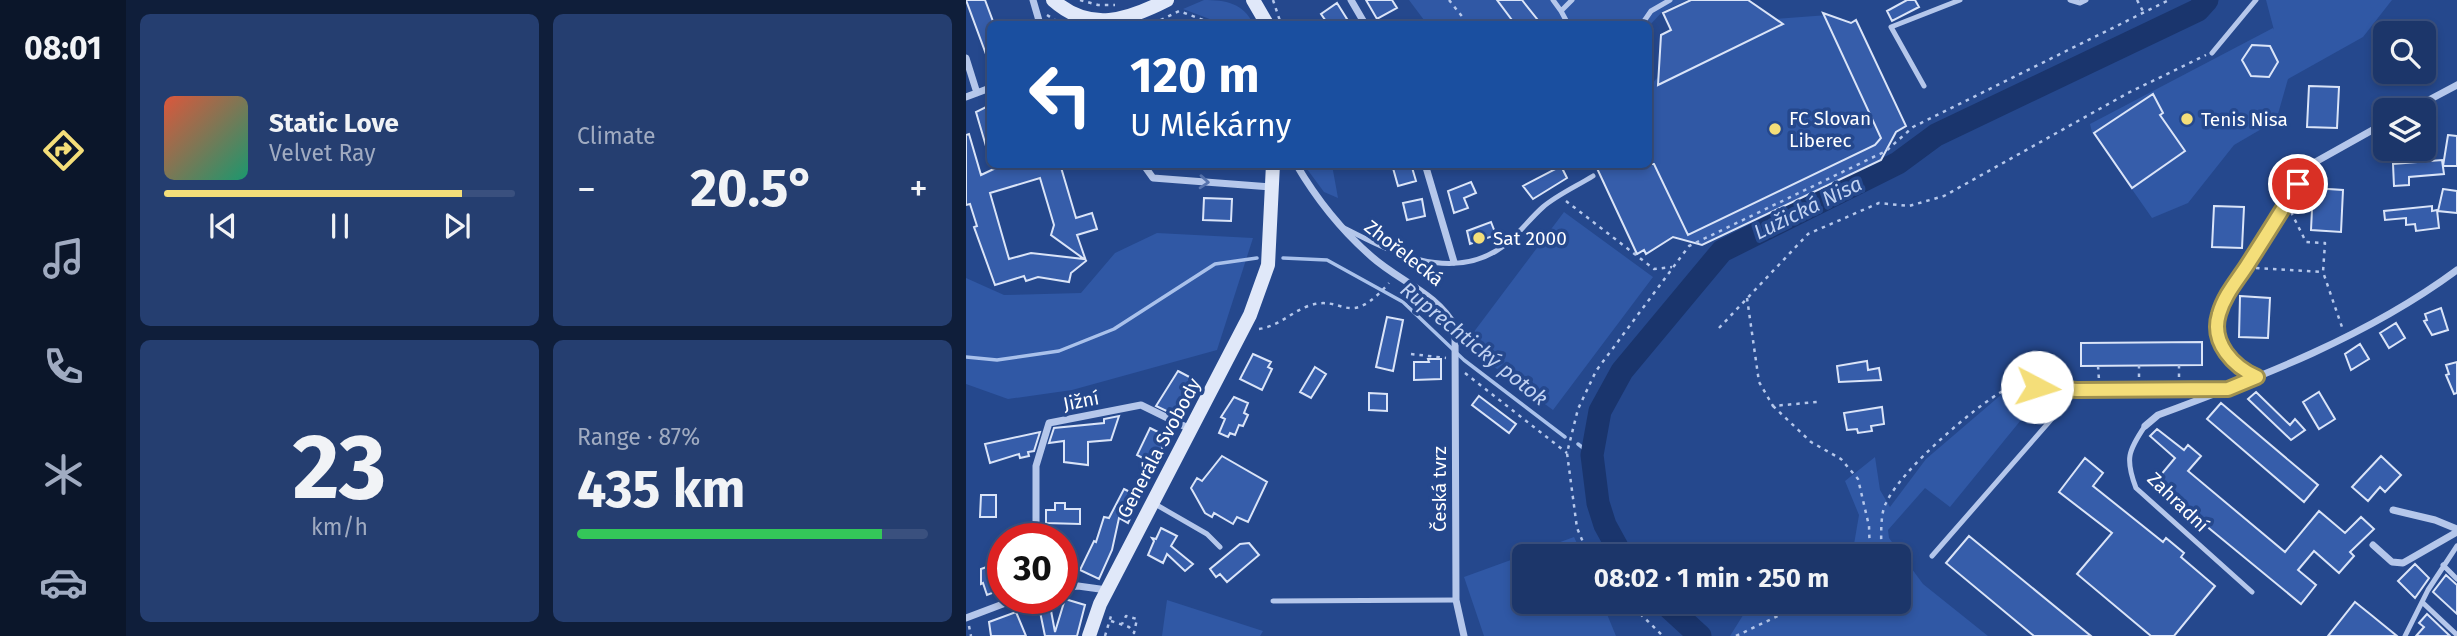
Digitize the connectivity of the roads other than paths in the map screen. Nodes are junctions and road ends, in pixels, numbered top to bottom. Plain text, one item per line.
1 (1033, 0) edge
2 (1053, 0) edge
3 (1167, 0) edge
4 (1253, 0) edge
5 (1351, 0) edge
6 (1553, 0) edge
7 (1572, 0) edge
8 (1670, 0) edge
9 (1960, 0) edge
10 (2070, 0) edge
11 (2086, 0) edge
12 (2256, 0) edge
13 (1561, 11) junction
14 (1040, 21) edge
15 (1098, 21) edge
16 (1108, 21) edge
17 (1266, 21) edge
18 (1363, 21) edge
19 (1566, 21) edge
20 (1644, 21) edge
21 (2212, 52) road end
22 (966, 58) edge
23 (2457, 85) edge
24 (1924, 86) dead end
25 (987, 89) edge
26 (977, 93) junction
27 (966, 97) edge
28 (2433, 98) edge
29 (2373, 130) edge
30 (1146, 168) edge
31 (1273, 168) edge
32 (1299, 168) edge
33 (1426, 168) edge
34 (1593, 176) dead end
35 (1271, 187) junction
36 (1338, 225) junction
37 (1454, 262) junction
38 (2457, 271) edge
39 (1457, 341) joint
40 (2257, 377) junction
41 (2015, 384) road end
42 (2228, 389) junction
43 (2077, 390) junction
44 (2145, 426) joint
45 (1190, 429) junction
46 (1152, 503) junction
47 (2393, 510) dead end
48 (1036, 523) edge
49 (2457, 531) edge
50 (2373, 545) dead end
51 (2457, 546) edge
52 (1220, 547) dead end
53 (1932, 556) dead end
54 (2443, 565) junction
55 (2457, 579) edge
56 (1078, 586) edge
57 (1107, 590) junction
58 (2252, 592) dead end
59 (1456, 600) junction
60 (1273, 601) dead end
61 (2422, 602) junction
62 (987, 610) edge
63 (966, 618) edge
64 (2457, 635) edge
65 (1089, 636) edge
66 (1464, 636) edge
67 (2405, 636) edge

1 - 14 street
2 - 15 main road
3 - 16 main road
4 - 17 main road
5 - 18 street
6 - 13 lane
7 - 13 lane
8 - 20 lane
9 - 24 lane
10 - 11 lane
12 - 21 lane
13 - 19 lane
22 - 26 street
23 - 28 street
25 - 26 street
26 - 27 street
29 - 40 street
30 -> 35 street
31 - 35 main road
32 - 36 street, Zhořelecká
33 - 37 street
34 - 37 lane
35 - 45 main road, Generála Svobody
36 - 37 lane
36 - 39 street, Zhořelecká
38 - 40 street, Zahradní
39 - 59 street, Česká tvrz
40 - 42 street, Zahradní
41 - 43 street, Zahradní
42 - 43 street, Zahradní
42 - 44 street, Zahradní
43 - 53 lane
44 - 58 lane, Zahradní
45 - 46 main road, Generála Svobody
45 - 48 street, Jižní
46 - 52 lane
46 - 57 main road, Generála Svobody
47 - 49 street
49 - 50 street
51 - 54 lane
54 - 55 lane
54 - 61 lane
56 - 57 street
57 - 65 main road, Generála Svobody
59 - 60 lane
59 - 66 street, Česká tvrz
61 - 64 lane
61 - 67 lane
62 - 63 street

